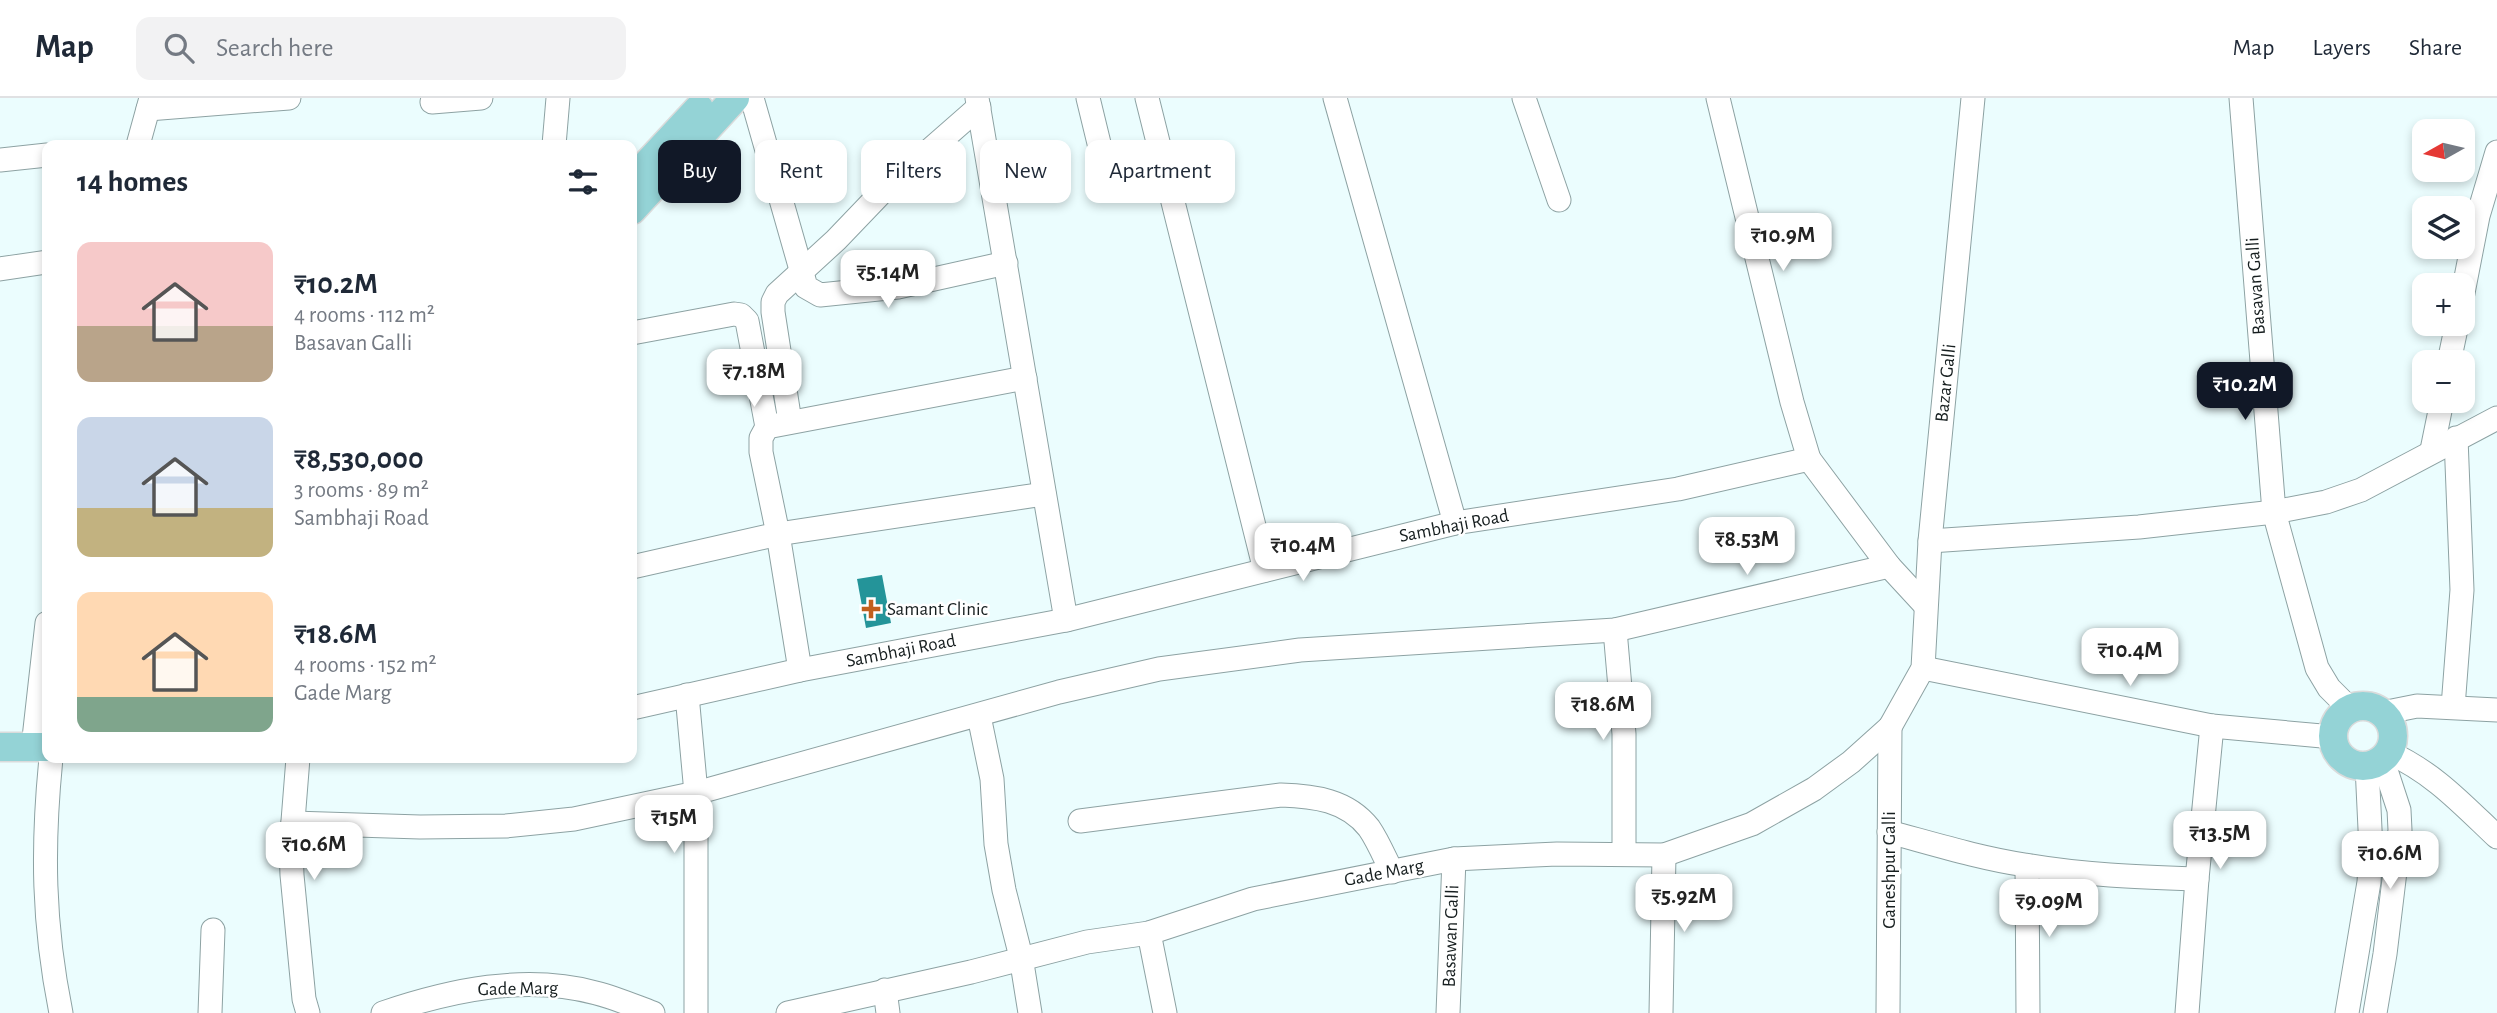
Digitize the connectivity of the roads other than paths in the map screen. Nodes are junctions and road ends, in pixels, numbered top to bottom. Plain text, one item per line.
1 (289, 98) edge
2 (481, 98) edge
3 (558, 98) edge
4 (708, 98) edge
5 (735, 98) edge
6 (752, 98) edge
7 (1088, 98) edge
8 (1147, 98) edge
9 (1335, 98) edge
10 (1524, 98) edge
11 (1718, 98) edge
12 (1973, 98) edge
13 (2241, 98) edge
14 (432, 102) dead end
15 (149, 103) edge
16 (978, 103) edge
17 (139, 140) edge
18 (554, 140) edge
19 (1098, 140) edge
20 (2497, 152) edge
21 (42, 156) edge
22 (0, 160) edge
23 (637, 175) edge
24 (1559, 200) dead end
25 (637, 205) edge
26 (42, 263) edge
27 (1006, 263) junction
28 (0, 269) edge
29 (801, 272) junction
30 (2467, 273) edge
31 (637, 332) edge
32 (1025, 378) junction
33 (2440, 413) edge
34 (2497, 418) edge
35 (790, 422) junction
36 (767, 427) junction
37 (2456, 438) junction
38 (2432, 450) junction
39 (1809, 459) junction
40 (1044, 494) junction
41 (2274, 512) junction
42 (1455, 523) junction
43 (778, 534) junction
44 (1930, 541) junction
45 (637, 566) edge
46 (1889, 566) junction
47 (1265, 570) junction
48 (1925, 605) junction
49 (1066, 620) junction
50 (1615, 630) junction
51 (1923, 668) junction
52 (800, 670) junction
53 (687, 695) junction
54 (637, 707) edge
55 (2453, 707) junction
56 (2350, 709) junction
57 (2497, 710) edge
58 (2382, 713) junction
59 (979, 716) junction
60 (2213, 726) junction
61 (1890, 727) junction
62 (2333, 737) junction
63 (0, 747) edge
64 (42, 751) edge
65 (2379, 759) junction
66 (44, 763) edge
67 (298, 763) edge
68 (696, 793) junction
69 (1080, 821) dead end
70 (293, 823) junction
71 (1889, 832) junction
72 (2497, 837) edge
73 (1624, 853) junction
74 (1664, 855) junction
75 (1454, 859) junction
76 (2026, 866) junction
77 (1392, 872) junction
78 (2197, 879) junction
79 (213, 930) dead end
80 (1149, 933) junction
81 (1021, 957) junction
82 (885, 989) junction
83 (61, 1013) edge
84 (210, 1013) edge
85 (308, 1013) edge
86 (383, 1013) edge
87 (653, 1013) edge
88 (696, 1013) edge
89 (789, 1013) edge
90 (888, 1013) edge
91 (1030, 1013) edge
92 (1164, 1013) edge
93 (1448, 1013) edge
94 (1661, 1013) edge
95 (1888, 1013) edge
96 (2028, 1013) edge
97 (2187, 1013) edge
98 (2347, 1013) edge
99 (2375, 1013) edge

1 - 15 street
2 - 14 street
3 - 18 street
4 - 23 main road
5 - 25 main road
6 - 29 street
7 - 19 street
8 - 47 street
9 - 42 street
10 - 24 street
11 - 39 street
12 - 44 street, Bazar Galli
13 - 41 street, Basavan Galli
15 - 17 street
16 - 27 street
16 - 29 street
20 - 30 street
21 - 22 street
26 - 28 street
27 - 29 street
27 - 32 street
29 - 35 street
31 - 36 street
32 - 35 street
32 - 40 street
33 - 38 street
34 - 37 street
35 - 36 street
36 - 43 street
37 - 38 street
37 - 55 street
38 - 41 street
39 - 42 street, Sambhaji Road
39 - 46 street
40 - 43 street
40 - 49 street
41 - 44 street
41 - 56 street, Basavan Galli
42 - 47 street, Sambhaji Road
43 - 45 street
43 - 52 street
44 - 48 street, Bazar Galli
46 - 48 street
46 - 50 street
47 - 49 street, Sambhaji Road
48 - 51 street, Bazar Galli
49 - 52 street, Sambhaji Road
50 - 59 street
50 - 73 street
51 - 60 street
51 - 61 street, Gade Marg
52 - 53 street, Sambhaji Road
53 - 54 street, Sambhaji Road
53 - 68 street
55 - 57 street
55 - 58 street
56 - 58 main road
56 - 62 main road
58 - 65 main road
59 - 68 street
59 - 81 street
60 - 62 street
60 - 78 street
61 - 71 street, Ganeshpur Galli
61 - 74 street, Gade Marg
62 - 65 main road
63 - 64 main road
65 - 72 street
65 - 98 street
65 - 99 street
66 - 83 street
67 - 70 street
68 - 70 street
68 - 88 street
69 - 77 street
70 - 85 street
71 - 76 street
71 - 95 street, Ganeshpur Galli
73 - 74 street, Gade Marg
73 - 75 street, Gade Marg
74 - 94 street
75 - 77 street, Gade Marg
75 - 93 street, Basawan Galli
76 - 78 street
76 - 96 street
77 - 80 street, Gade Marg
78 - 97 street
79 - 84 street
80 - 81 street, Gade Marg
80 - 92 street
81 - 82 street, Gade Marg
81 - 91 street
82 - 89 street, Gade Marg
82 - 90 street
86 - 87 street, Gade Marg

